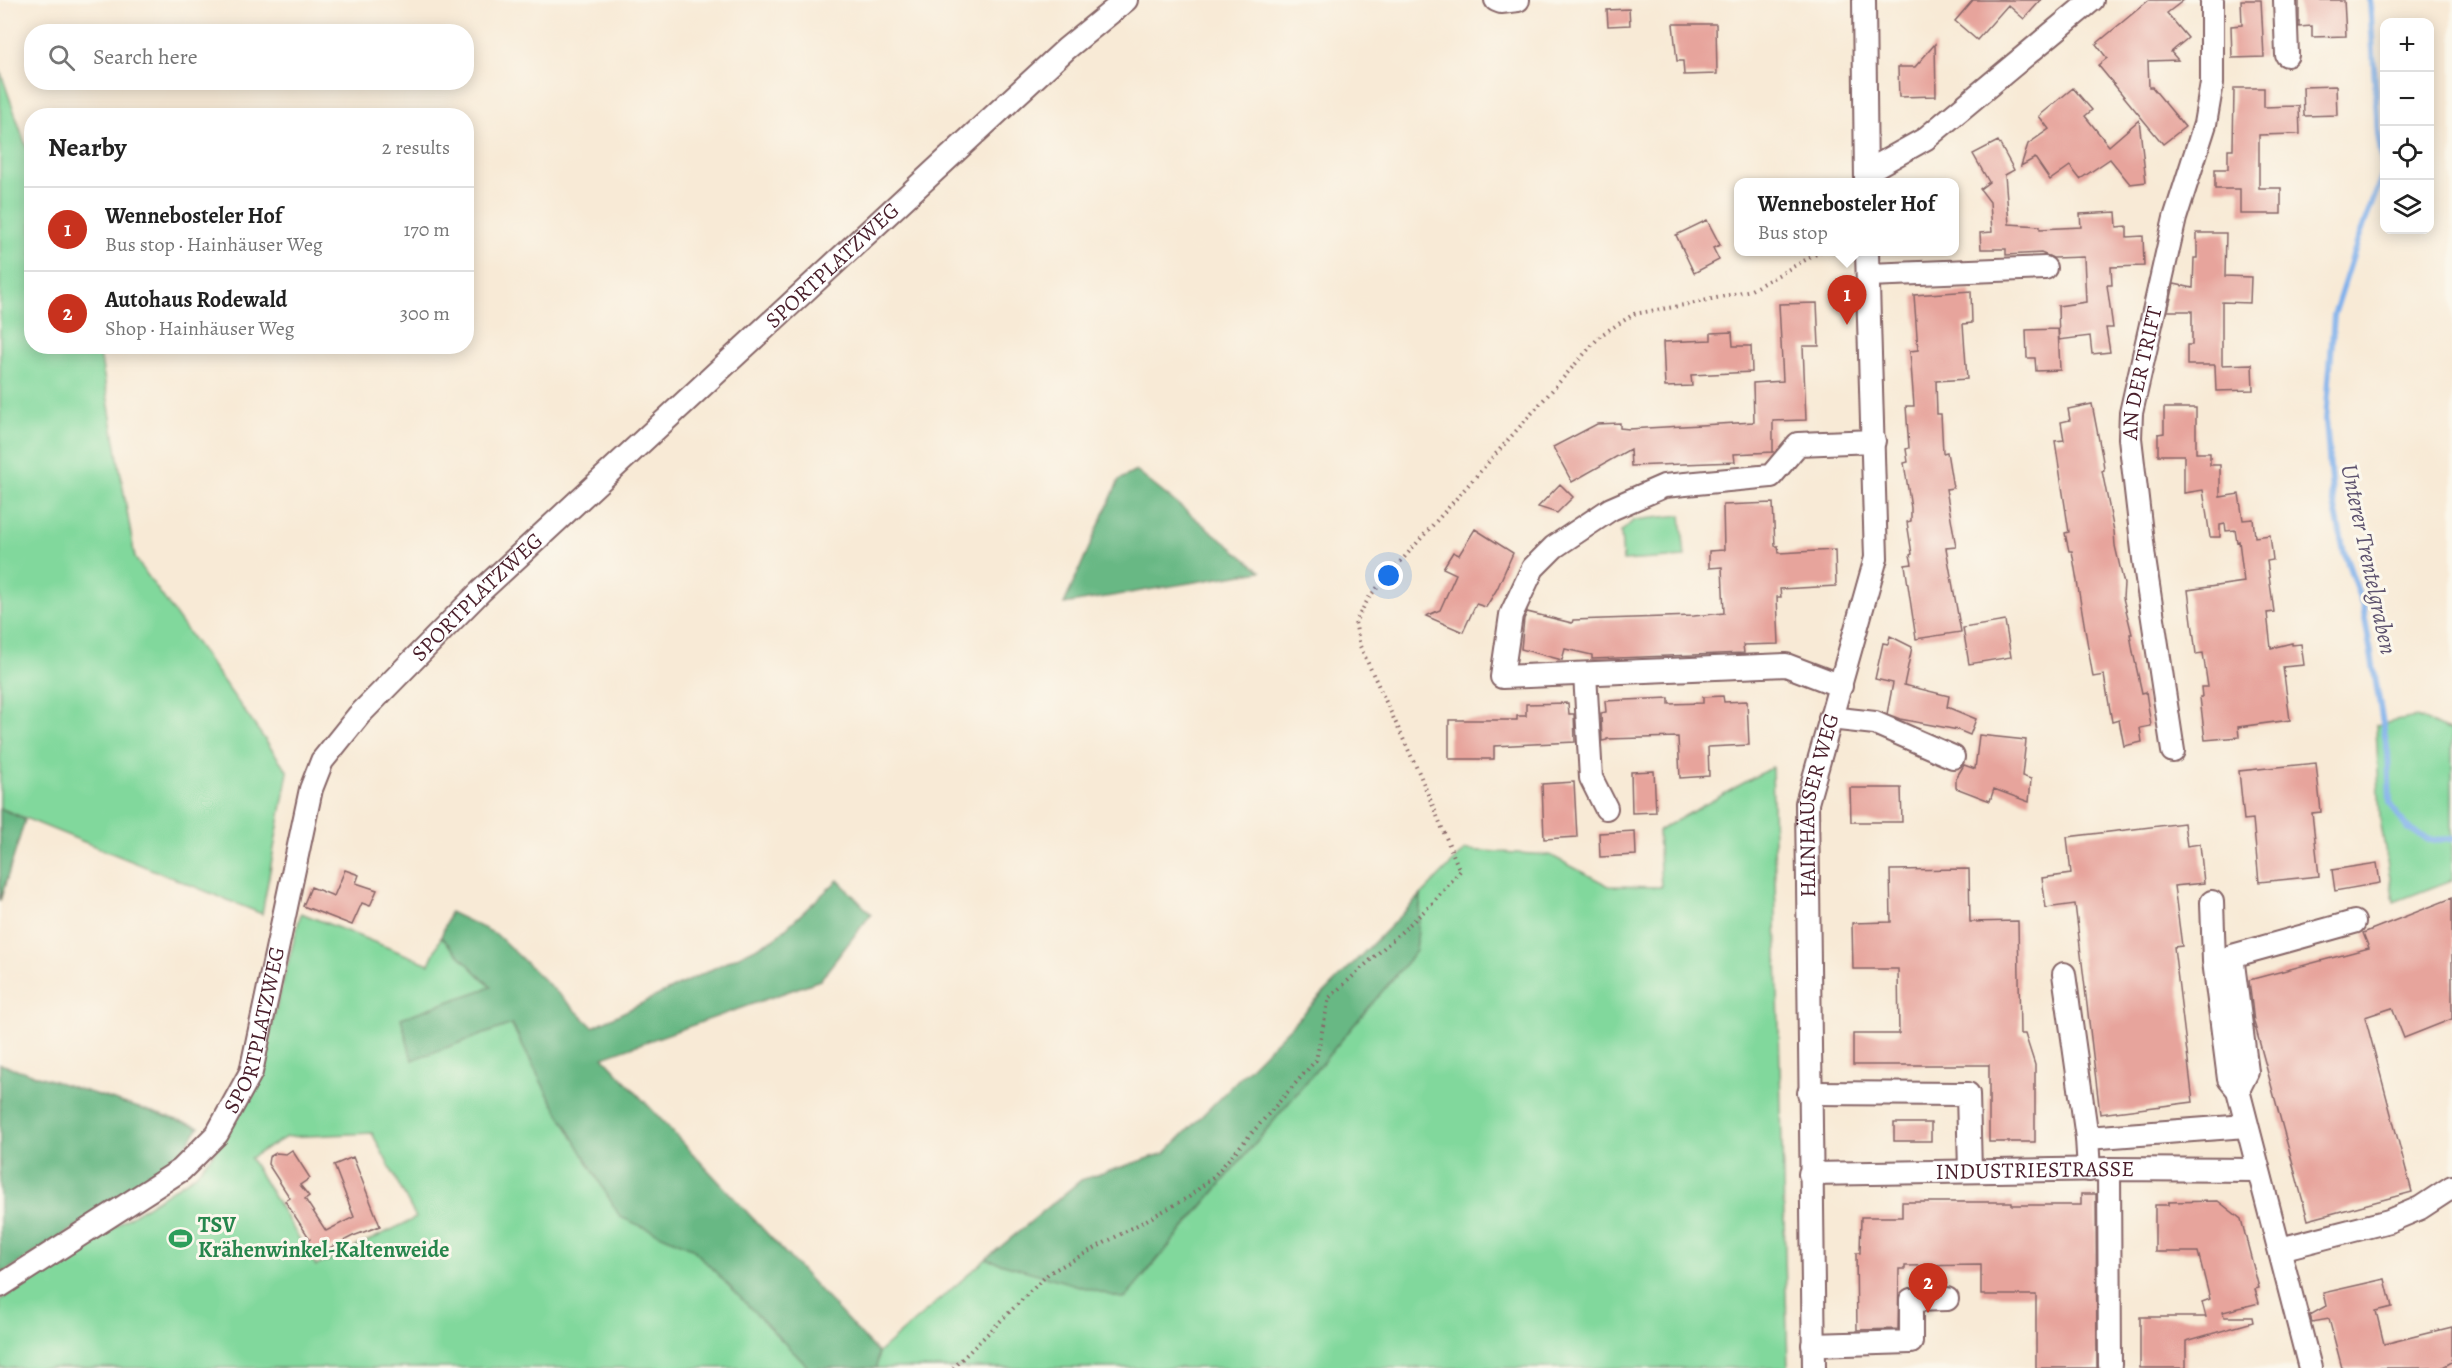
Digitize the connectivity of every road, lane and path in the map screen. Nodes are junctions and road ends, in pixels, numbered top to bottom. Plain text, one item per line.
1 (1125, 0) edge
2 (1496, 0) edge
3 (1516, 0) edge
4 (1864, 0) edge
5 (2092, 0) edge
6 (2212, 0) edge
7 (2284, 0) edge
8 (2287, 55) dead end
9 (1866, 178) edge
10 (1813, 256) edge
11 (1867, 256) edge
12 (2044, 268) dead end
13 (1868, 275) junction
14 (1874, 441) junction
15 (1585, 674) junction
16 (1840, 686) junction
17 (1830, 718) junction
18 (2173, 751) dead end
19 (1953, 757) dead end
20 (1606, 808) dead end
21 (2212, 902) dead end
22 (2354, 922) dead end
23 (2064, 974) dead end
24 (2238, 1090) junction
25 (1809, 1093) junction
26 (2246, 1126) junction
27 (2087, 1138) junction
28 (2099, 1169) junction
29 (2258, 1170) junction
30 (1970, 1171) junction
31 (1810, 1173) junction
32 (2452, 1187) edge
33 (2280, 1249) junction
34 (0, 1286) edge
35 (1947, 1299) dead end
36 (1814, 1345) junction
37 (2110, 1365) dead end
38 (952, 1368) edge
39 (1814, 1368) edge
40 (2310, 1368) edge

1 - 34 street, SPORTPLATZWEG
2 - 3 street
4 - 9 street
5 - 9 street
6 - 18 street, AN DER TRIFT
7 - 8 street
10 - 38 path
11 - 13 street, HAINHÄUSER WEG
12 - 13 street
13 - 14 street, HAINHÄUSER WEG
14 - 15 street
14 - 16 street, HAINHÄUSER WEG
15 - 16 street
15 - 20 street
16 - 17 street, HAINHÄUSER WEG
17 - 19 street
17 - 25 street, HAINHÄUSER WEG
21 - 24 street
22 - 24 street
23 - 27 street
24 - 26 street
25 - 30 street
25 - 31 street, HAINHÄUSER WEG
26 - 27 street
26 - 29 street
27 - 28 street
28 - 29 street, INDUSTRIESTRASSE
28 - 30 street, INDUSTRIESTRASSE
28 - 37 street
29 - 33 street
30 - 31 street, INDUSTRIESTRASSE
31 - 36 street, HAINHÄUSER WEG
32 - 33 street
33 - 40 street
35 - 36 street
36 - 39 street, HAINHÄUSER WEG

